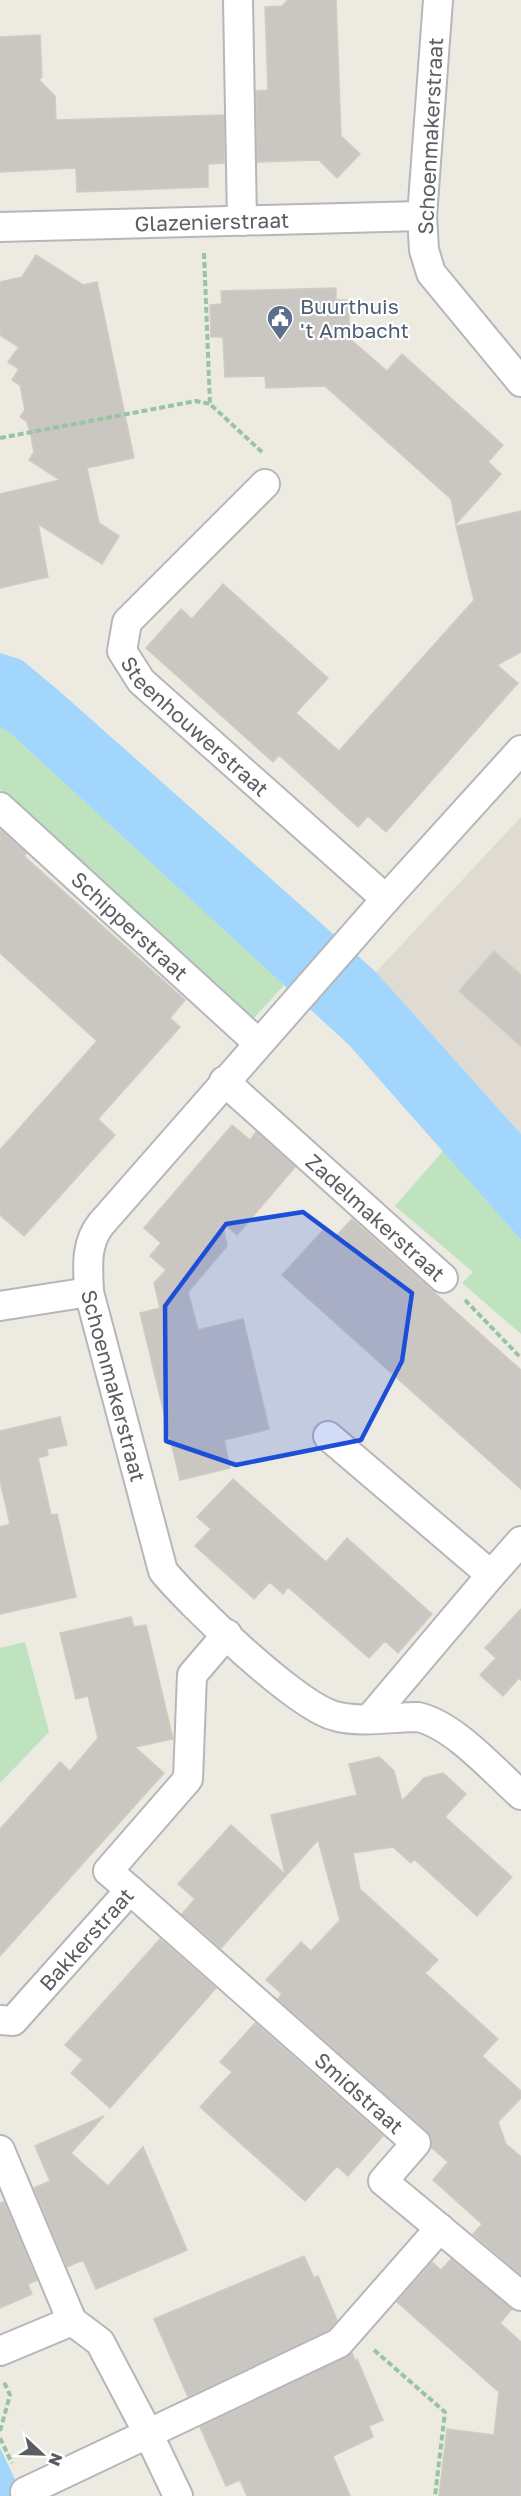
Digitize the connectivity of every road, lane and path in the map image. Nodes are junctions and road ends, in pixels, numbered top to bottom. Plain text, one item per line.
1 (238, 0) edge
2 (438, 0) edge
3 (422, 216) junction
4 (242, 221) junction
5 (202, 222) junction
6 (0, 227) edge
7 (521, 382) edge
8 (210, 404) junction
9 (0, 438) edge
10 (265, 484) joint
11 (521, 750) edge
12 (0, 807) edge
13 (386, 899) junction
14 (258, 1043) junction
15 (224, 1081) junction
16 (443, 1278) joint
17 (88, 1292) junction
18 (0, 1306) edge
19 (521, 1358) edge
20 (328, 1436) dead end
21 (521, 1541) edge
22 (491, 1575) junction
23 (226, 1634) junction
24 (371, 1717) junction
25 (521, 1795) edge
26 (130, 1890) junction
27 (0, 2020) edge
28 (0, 2150) edge
29 (440, 2228) junction
30 (521, 2296) edge
31 (72, 2321) junction
32 (351, 2329) junction
33 (2, 2365) edge
34 (0, 2431) edge
35 (148, 2433) junction
36 (25, 2492) dead end
37 (178, 2496) edge
38 (435, 2496) edge

1 - 4 street
2 - 3 street, Schoenmakerstraat
3 - 4 street, Glazenierstraat
3 - 7 street, Schoenmakerstraat
4 - 5 street, Glazenierstraat
5 - 6 street, Glazenierstraat
5 - 8 path
8 - 9 path
8 - 10 path
10 - 13 street, Steenhouwerstraat
11 - 13 street
12 - 14 street, Schipperstraat
13 - 14 street, Schoenmakerstraat
14 - 15 street, Schoenmakerstraat
15 - 16 street, Zadelmakerstraat
15 - 17 street, Schoenmakerstraat
16 - 19 path, Zadelmakerstraat
17 - 18 street
17 - 23 street, Schoenmakerstraat
20 - 22 street
21 - 22 street
22 - 24 street
23 - 24 street, Schoenmakerstraat
23 - 26 street, Bakkerstraat
24 - 25 street, Schoenmakerstraat
26 - 27 street, Bakkerstraat
26 - 29 street, Smidstraat
28 - 31 street
29 - 30 street, Smidstraat
29 - 32 street
31 - 33 street
31 - 35 street
32 - 35 street
32 - 38 path
33 - 34 path
35 - 36 street
35 - 37 street

